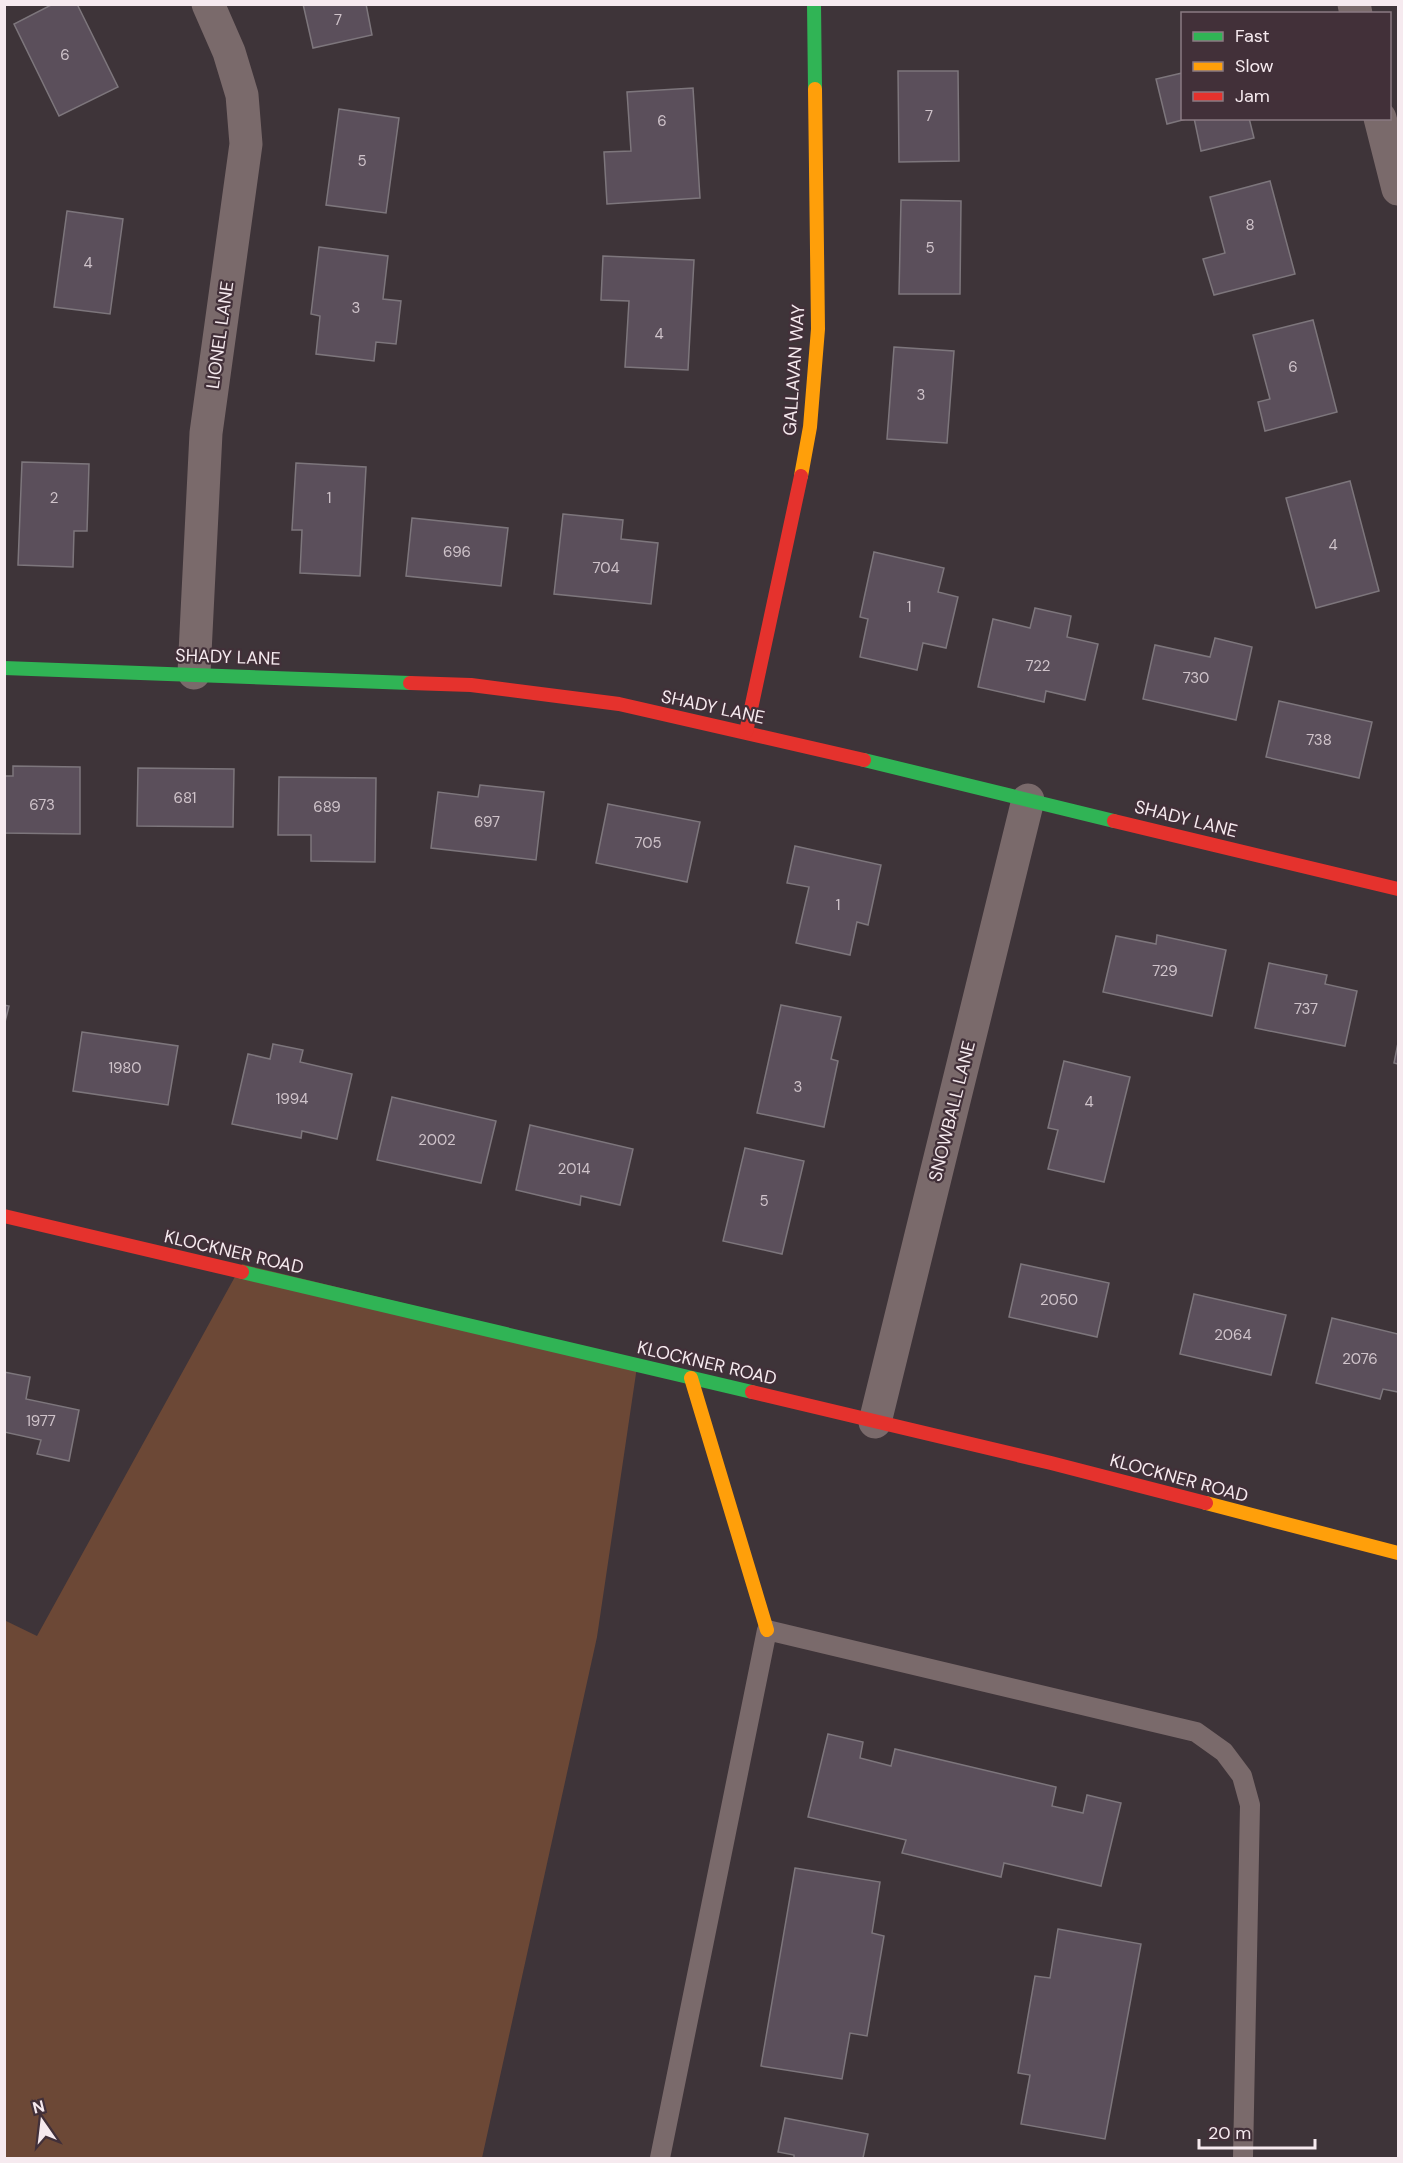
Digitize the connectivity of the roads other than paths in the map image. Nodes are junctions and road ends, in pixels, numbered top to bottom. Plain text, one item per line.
1 (208, 4) edge
2 (814, 4) edge
3 (1381, 120) edge
4 (1398, 189) edge
5 (4, 668) edge
6 (194, 674) junction
7 (746, 732) junction
8 (1028, 800) junction
9 (1398, 889) edge
10 (4, 1216) edge
11 (691, 1378) junction
12 (875, 1422) junction
13 (1398, 1553) edge
14 (767, 1630) junction
15 (660, 2158) edge
16 (1243, 2158) edge

1 - 6 street, LIONEL LANE
2 - 7 street, GALLAVAN WAY
3 - 4 street
5 - 6 street, SHADY LANE
6 - 7 street, SHADY LANE
7 - 8 street, SHADY LANE
8 - 9 street, SHADY LANE
8 - 12 street, SNOWBALL LANE
10 - 11 street, KLOCKNER ROAD
11 - 12 street, KLOCKNER ROAD
11 - 14 street
12 - 13 street, KLOCKNER ROAD
14 - 15 lane
14 - 16 lane

